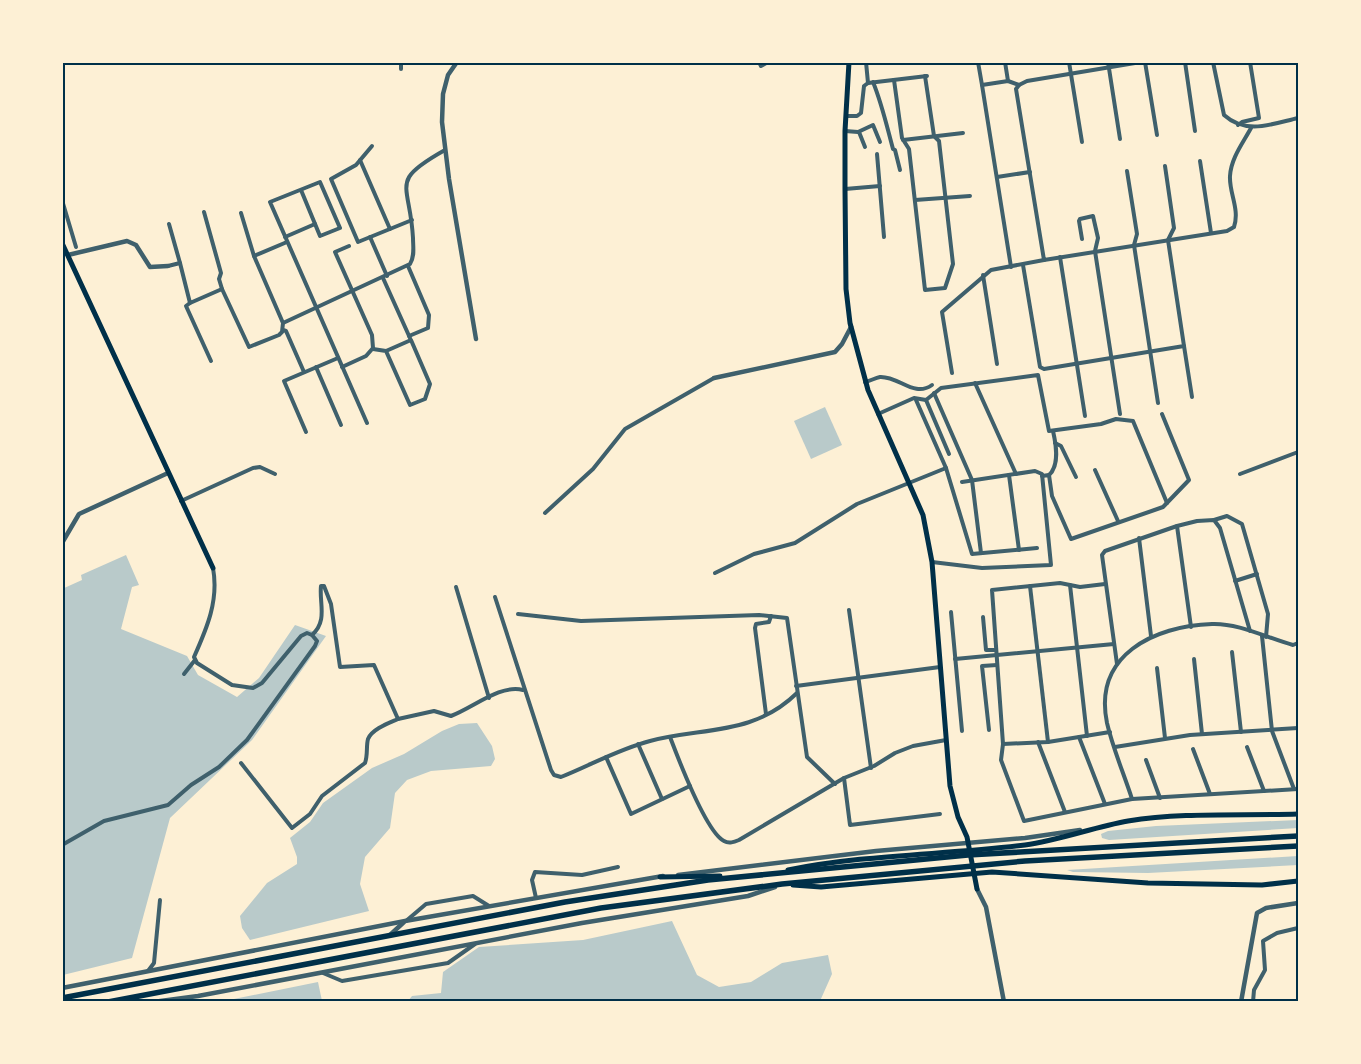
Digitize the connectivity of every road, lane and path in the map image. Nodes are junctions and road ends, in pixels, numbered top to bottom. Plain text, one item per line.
1 (402, 62) edge
2 (457, 62) edge
3 (759, 62) edge
4 (768, 62) edge
5 (849, 62) edge
6 (866, 62) edge
7 (978, 62) edge
8 (1005, 62) edge
9 (1069, 62) edge
10 (1108, 62) edge
11 (1141, 62) edge
12 (1145, 62) edge
13 (1185, 62) edge
14 (1212, 62) edge
15 (1250, 62) edge
16 (1108, 68) junction
17 (401, 69) dead end
18 (1071, 74) junction
19 (894, 80) junction
20 (1008, 81) junction
21 (873, 82) junction
22 (868, 83) junction
23 (1019, 84) junction
24 (982, 85) junction
25 (846, 116) junction
26 (1298, 118) edge
27 (1238, 125) junction
28 (1251, 128) junction
29 (845, 131) junction
30 (1195, 131) dead end
31 (859, 132) junction
32 (963, 133) dead end
33 (1157, 135) dead end
34 (934, 136) junction
35 (1120, 139) dead end
36 (903, 140) junction
37 (880, 142) dead end
38 (1082, 142) dead end
39 (372, 146) dead end
40 (865, 147) dead end
41 (446, 150) junction
42 (877, 154) dead end
43 (360, 160) junction
44 (1200, 161) dead end
45 (1165, 166) dead end
46 (900, 170) dead end
47 (1127, 171) dead end
48 (1030, 172) junction
49 (997, 177) junction
50 (880, 186) junction
51 (845, 189) junction
52 (300, 190) junction
53 (970, 196) dead end
54 (946, 198) junction
55 (62, 200) edge
56 (915, 200) junction
57 (204, 212) dead end
58 (241, 213) dead end
59 (412, 220) junction
60 (169, 224) dead end
61 (315, 224) junction
62 (390, 229) junction
63 (1211, 233) junction
64 (285, 236) junction
65 (370, 237) junction
66 (884, 237) dead end
67 (1082, 239) dead end
68 (1168, 240) junction
69 (287, 242) junction
70 (62, 243) edge
71 (1134, 245) junction
72 (349, 246) dead end
73 (76, 247) dead end
74 (1095, 251) junction
75 (68, 255) junction
76 (254, 256) junction
77 (1060, 257) junction
78 (1044, 260) junction
79 (180, 263) junction
80 (1023, 265) junction
81 (168, 266) joint
82 (408, 266) junction
83 (1011, 266) junction
84 (983, 275) junction
85 (385, 277) junction
86 (222, 289) junction
87 (353, 291) junction
88 (190, 303) junction
89 (316, 308) junction
90 (283, 323) junction
91 (851, 327) junction
92 (283, 330) junction
93 (410, 338) junction
94 (476, 339) dead end
95 (1184, 346) junction
96 (373, 349) junction
97 (386, 351) junction
98 (1150, 352) junction
99 (338, 358) junction
100 (1112, 358) junction
101 (211, 361) dead end
102 (997, 364) dead end
103 (1076, 364) junction
104 (316, 367) junction
105 (342, 367) junction
106 (304, 372) junction
107 (952, 373) dead end
108 (714, 378) joint
109 (865, 382) junction
110 (975, 383) junction
111 (932, 385) dead end
112 (934, 394) junction
113 (1192, 397) dead end
114 (916, 400) junction
115 (926, 400) junction
116 (1158, 403) dead end
117 (878, 414) junction
118 (1120, 414) dead end
119 (1162, 414) dead end
120 (1085, 416) dead end
121 (367, 423) dead end
122 (341, 426) dead end
123 (1053, 430) junction
124 (306, 432) dead end
125 (1056, 444) junction
126 (1298, 452) edge
127 (949, 454) dead end
128 (946, 468) junction
129 (1095, 470) dead end
130 (168, 473) junction
131 (275, 474) dead end
132 (1016, 474) junction
133 (1240, 474) dead end
134 (1009, 475) junction
135 (1049, 475) junction
136 (1042, 476) junction
137 (1076, 477) dead end
138 (972, 480) junction
139 (962, 482) dead end
140 (910, 484) junction
141 (181, 501) junction
142 (1167, 503) junction
143 (544, 513) dead end
144 (1214, 520) junction
145 (1118, 521) junction
146 (1178, 526) junction
147 (1139, 538) junction
148 (62, 543) edge
149 (1037, 548) dead end
150 (1019, 550) junction
151 (981, 553) junction
152 (932, 562) junction
153 (212, 568) joint
154 (716, 573) dead end
155 (1257, 574) junction
156 (1235, 581) junction
157 (1106, 584) junction
158 (1070, 585) junction
159 (1030, 586) junction
160 (456, 588) dead end
161 (494, 597) dead end
162 (849, 610) dead end
163 (951, 612) dead end
164 (518, 614) dead end
165 (772, 616) junction
166 (983, 617) dead end
167 (1191, 627) junction
168 (1250, 631) junction
169 (312, 635) junction
170 (1151, 636) junction
171 (1264, 636) junction
172 (1298, 643) edge
173 (1114, 644) junction
174 (1078, 647) junction
175 (996, 650) junction
176 (1038, 652) junction
177 (1232, 652) dead end
178 (996, 656) junction
179 (955, 659) junction
180 (1194, 659) dead end
181 (195, 660) junction
182 (1118, 664) junction
183 (997, 665) junction
184 (940, 667) junction
185 (1157, 668) dead end
186 (184, 674) dead end
187 (858, 678) junction
188 (796, 686) junction
189 (523, 690) junction
190 (797, 693) junction
191 (489, 698) junction
192 (766, 714) junction
193 (398, 718) junction
194 (1298, 728) edge
195 (989, 730) dead end
196 (1272, 730) junction
197 (962, 731) dead end
198 (1110, 732) junction
199 (1241, 732) junction
200 (1202, 734) junction
201 (1087, 736) junction
202 (670, 737) junction
203 (1079, 737) junction
204 (1165, 738) junction
205 (946, 740) junction
206 (1038, 742) junction
207 (1048, 742) junction
208 (638, 744) junction
209 (1003, 744) junction
210 (1115, 747) junction
211 (1247, 747) dead end
212 (1193, 749) dead end
213 (606, 757) junction
214 (1146, 760) dead end
215 (240, 763) dead end
216 (871, 768) junction
217 (844, 778) junction
218 (835, 784) junction
219 (690, 786) junction
220 (1296, 789) edge
221 (1264, 791) junction
222 (1210, 794) junction
223 (1160, 798) junction
224 (662, 799) junction
225 (1132, 799) junction
226 (1105, 804) junction
227 (1065, 812) junction
228 (940, 814) dead end
229 (1298, 814) edge
230 (1104, 827) junction
231 (1298, 836) edge
232 (62, 845) edge
233 (1298, 846) edge
234 (618, 867) dead end
235 (776, 873) junction
236 (743, 876) junction
237 (660, 877) junction
238 (1298, 881) edge
239 (782, 884) junction
240 (977, 890) joint
241 (536, 898) junction
242 (160, 900) dead end
243 (1298, 903) edge
244 (489, 906) junction
245 (405, 921) junction
246 (1298, 928) edge
247 (389, 935) junction
248 (478, 942) junction
249 (148, 971) junction
250 (321, 972) junction
251 (62, 988) edge
252 (62, 998) edge
253 (108, 1002) edge
254 (153, 1002) edge
255 (1004, 1002) edge
256 (1241, 1002) edge
257 (1253, 1002) edge

1 - 17 street
2 - 41 street
3 - 4 street
5 - 25 main road
6 - 22 street
7 - 24 street
8 - 20 street
9 - 18 street
10 - 16 street
11 - 16 street
12 - 33 street
13 - 30 street
14 - 27 street
15 - 27 street
16 - 18 street
16 - 35 street
18 - 23 street
18 - 38 street
19 - 21 street
19 - 34 street
19 - 36 street
20 - 23 street
20 - 24 street
21 - 22 street
21 - 46 street
22 - 25 street
23 - 48 street
24 - 49 street
25 - 29 main road
26 - 28 street
27 - 28 street
28 - 63 street
29 - 31 street
29 - 51 main road
31 - 37 street
31 - 40 street
32 - 34 street
34 - 36 street
34 - 54 street
36 - 56 street
39 - 43 street
41 - 59 street
41 - 94 street
42 - 50 street
43 - 62 street
43 - 65 street
44 - 63 street
45 - 68 street
47 - 71 street
48 - 49 street
48 - 78 street
49 - 83 street
50 - 51 street
50 - 66 street
51 - 91 main road
52 - 61 street
52 - 61 street
52 - 64 street
53 - 54 street
54 - 56 street
54 - 56 street
55 - 73 street
57 - 86 street
58 - 76 street
59 - 62 street
59 - 82 street
60 - 79 street
61 - 64 street
62 - 65 street
63 - 68 street
64 - 69 street
65 - 85 street
67 - 74 street
68 - 71 street
68 - 95 street
69 - 76 street
69 - 89 street
70 - 75 main road
71 - 74 street
71 - 98 street
72 - 87 street
74 - 77 street
74 - 100 street
75 - 81 street
75 - 130 main road
76 - 90 street
77 - 78 street
77 - 103 street
78 - 80 street
79 - 81 street
79 - 88 street
80 - 83 street
80 - 103 street
82 - 85 street
82 - 93 street
83 - 84 street
84 - 102 street
84 - 107 street
85 - 87 street
85 - 93 street
86 - 88 street
86 - 92 street
87 - 89 street
87 - 96 street
88 - 101 street
89 - 90 street
89 - 99 street
90 - 92 street
91 - 108 street
91 - 109 main road
92 - 106 street
93 - 97 street
93 - 97 street
95 - 98 street
95 - 113 street
96 - 97 street
96 - 105 street
98 - 100 street
98 - 116 street
99 - 104 street
99 - 105 street
100 - 103 street
100 - 118 street
103 - 120 street
104 - 106 street
104 - 122 street
105 - 121 street
106 - 124 street
108 - 143 street
109 - 111 street
109 - 117 main road
110 - 112 street
110 - 123 street
110 - 132 street
112 - 115 street
112 - 138 street
114 - 115 street
114 - 117 street
114 - 128 street
115 - 127 street
117 - 140 main road
119 - 142 street
123 - 125 street
123 - 142 street
125 - 135 street
125 - 137 street
126 - 133 street
128 - 140 street
128 - 151 street
129 - 145 street
130 - 141 main road
130 - 148 street
131 - 141 street
132 - 134 street
132 - 136 street
134 - 138 street
134 - 150 street
135 - 136 street
135 - 145 street
136 - 152 street
138 - 139 street
138 - 151 street
140 - 152 main road
140 - 154 street
141 - 153 main road
142 - 145 street
144 - 146 street
144 - 155 street
144 - 156 street
146 - 147 street
146 - 167 street
147 - 157 street
147 - 170 street
149 - 150 street
150 - 151 street
152 - 184 main road
153 - 181 street
155 - 156 street
155 - 171 street
156 - 168 street
157 - 158 street
157 - 173 street
158 - 159 street
158 - 174 street
159 - 175 street
159 - 176 street
160 - 191 street
161 - 189 street
162 - 187 street
163 - 179 street
164 - 165 street
165 - 188 street
165 - 192 street
166 - 175 street
167 - 168 street
167 - 170 street
168 - 171 street
169 - 181 street
169 - 193 street
169 - 232 street
170 - 182 street
171 - 172 street
171 - 196 street
173 - 174 street
173 - 182 street
174 - 176 street
174 - 201 street
175 - 178 street
176 - 178 street
176 - 207 street
177 - 199 street
178 - 179 street
178 - 183 street
179 - 197 street
180 - 200 street
181 - 186 street
182 - 198 street
183 - 195 street
183 - 209 street
184 - 187 street
184 - 205 main road
185 - 204 street
187 - 188 street
187 - 216 street
188 - 190 street
189 - 191 street
189 - 213 street
190 - 192 street
190 - 218 street
191 - 193 street
192 - 202 street
193 - 215 street
194 - 196 street
196 - 199 street
196 - 220 street
198 - 201 street
198 - 210 street
199 - 200 street
200 - 204 street
201 - 203 street
202 - 208 street
202 - 219 street
203 - 207 street
203 - 226 street
204 - 210 street
205 - 216 street
205 - 240 main road
206 - 207 street
206 - 209 street
206 - 227 street
208 - 213 street
208 - 224 street
209 - 227 street
210 - 225 street
211 - 221 street
212 - 222 street
213 - 224 street
214 - 223 street
216 - 217 street
217 - 218 street
217 - 228 street
218 - 219 street
219 - 224 street
220 - 221 street
221 - 222 street
222 - 223 street
223 - 225 street
225 - 226 street
226 - 227 street
229 - 230 main road
230 - 235 main road
230 - 237 street
231 - 235 highway
233 - 239 highway
234 - 241 street
235 - 236 highway
236 - 237 main road
236 - 247 highway
237 - 241 street
238 - 239 main road
239 - 248 street
239 - 253 highway
240 - 255 street
241 - 244 street
242 - 249 street
243 - 256 street
244 - 245 street
244 - 245 street
245 - 247 street
245 - 249 street
246 - 257 street
247 - 252 highway
248 - 250 street
248 - 250 street
249 - 251 street
250 - 254 street

